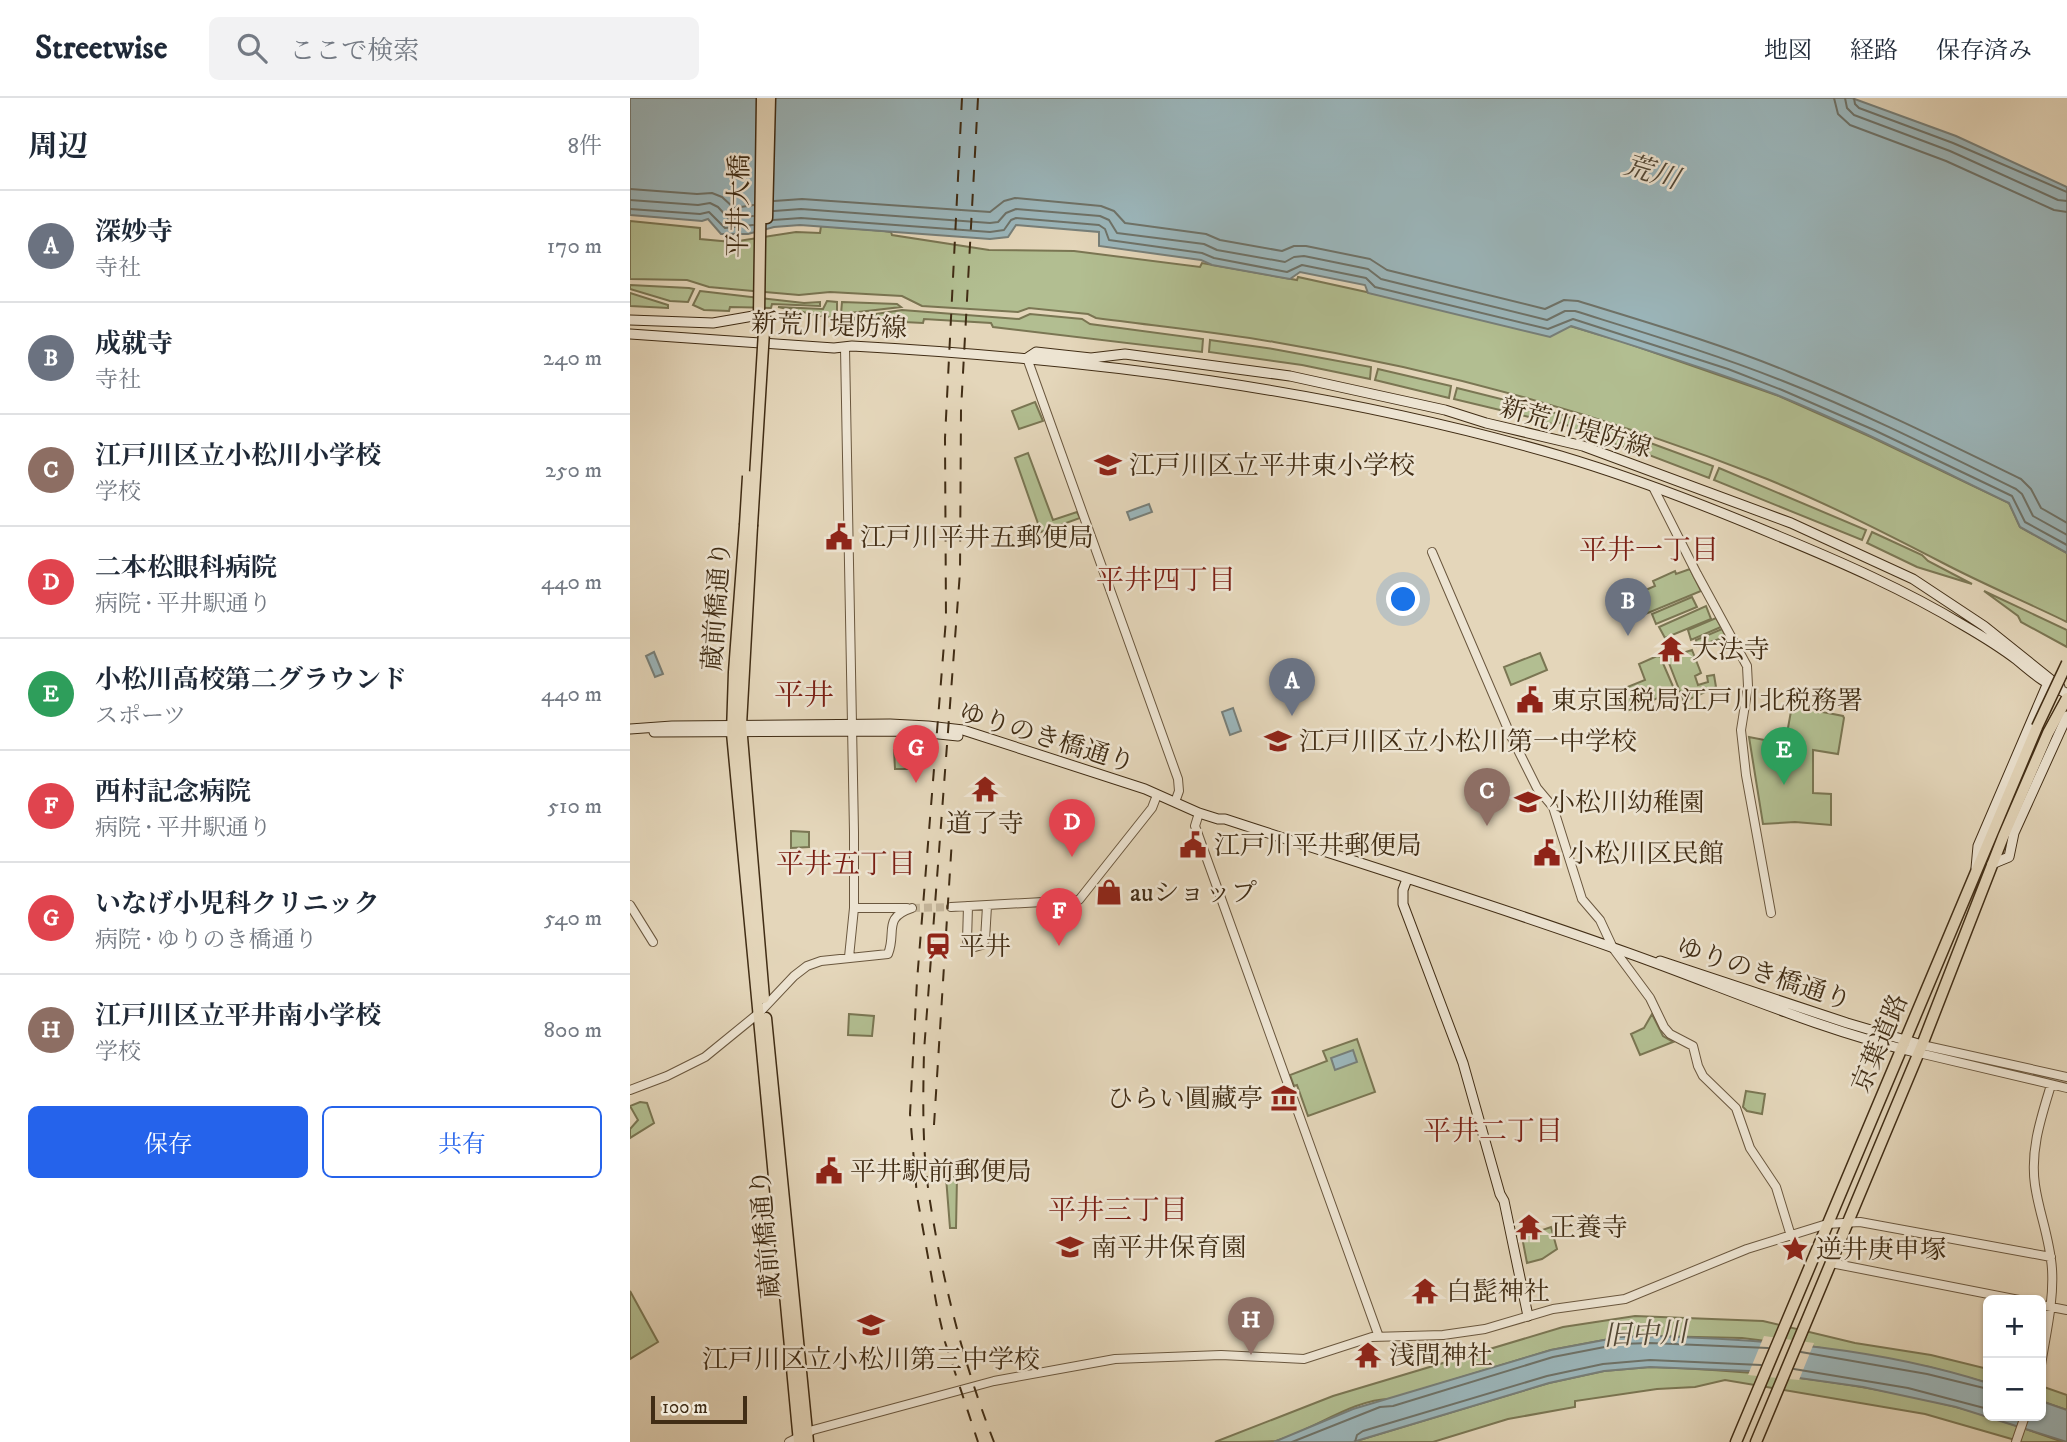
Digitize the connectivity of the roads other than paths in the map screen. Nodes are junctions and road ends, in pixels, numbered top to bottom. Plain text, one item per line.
1 (762, 98) edge
2 (770, 98) edge
3 (762, 315) junction
4 (630, 320) edge
5 (630, 334) edge
6 (845, 348) junction
7 (1027, 358) junction
8 (1653, 487) junction
9 (1432, 552) dead end
10 (2019, 662) junction
11 (2067, 663) edge
12 (2042, 671) junction
13 (2051, 683) junction
14 (2066, 695) edge
15 (2067, 716) edge
16 (851, 728) junction
17 (736, 729) junction
18 (630, 730) edge
19 (2042, 730) junction
20 (1157, 795) junction
21 (1177, 802) junction
22 (1199, 813) junction
23 (1225, 819) junction
24 (1992, 864) junction
25 (1976, 869) junction
26 (1407, 879) junction
27 (630, 905) edge
28 (968, 906) junction
29 (987, 906) junction
30 (880, 907) junction
31 (951, 907) tunnel mouth
32 (854, 908) junction
33 (1771, 913) dead end
34 (754, 919) junction
35 (892, 923) junction
36 (653, 942) dead end
37 (1613, 948) junction
38 (849, 957) junction
39 (762, 1011) junction
40 (1902, 1045) junction
41 (1921, 1049) junction
42 (2067, 1077) edge
43 (2051, 1085) junction
44 (2067, 1088) edge
45 (630, 1090) edge
46 (1847, 1221) junction
47 (1827, 1224) junction
48 (1791, 1236) junction
49 (2051, 1257) junction
50 (1831, 1263) junction
51 (1994, 1295) edge
52 (2046, 1306) edge
53 (2051, 1307) junction
54 (2067, 1310) edge
55 (1528, 1315) junction
56 (1379, 1337) junction
57 (2042, 1358) edge
58 (2023, 1421) edge
59 (800, 1439) edge
60 (1736, 1442) edge
61 (1756, 1442) edge
62 (2016, 1442) edge

1 - 3 main road, 平井大橋
2 - 3 main road, 平井大橋
3 - 4 main road, 新荒川堤防線
3 - 17 main road, 蔵前橋通り, bridge
5 - 6 main road, 新荒川堤防線
6 - 7 main road, 新荒川堤防線
6 - 16 street
7 - 8 main road, 新荒川堤防線
7 - 12 main road, 新荒川堤防線
7 - 21 street
8 - 10 main road, 新荒川堤防線
8 - 33 street
9 - 37 street
10 - 12 main road
10 - 13 main road, 新荒川堤防線
11 - 19 main road, 京葉道路, bridge
12 - 13 main road, 新荒川堤防線
13 - 14 main road, 新荒川堤防線
13 - 25 main road
14 - 19 main road, 京葉道路
15 - 24 main road
16 - 17 main road, ゆりのき橋通り
16 - 20 main road, ゆりのき橋通り
16 - 32 street
17 - 18 main road, ゆりのき橋通り
17 - 34 main road, 蔵前橋通り
19 - 24 main road, 京葉道路
19 - 25 main road, 京葉道路
20 - 21 main road, ゆりのき橋通り
20 - 29 street
21 - 22 main road
21 - 23 main road
22 - 23 main road
22 - 56 street
23 - 26 main road, ゆりのき橋通り
24 - 41 main road, 京葉道路
25 - 40 main road, 京葉道路
26 - 37 main road, ゆりのき橋通り
26 - 55 main road
27 - 36 street
28 - 29 street
28 - 29 street
28 - 31 street
30 - 32 street
30 - 35 street
30 - 35 street
32 - 38 street
34 - 39 main road, 蔵前橋通り
34 - 39 main road
35 - 38 street
37 - 40 main road, ゆりのき橋通り
37 - 48 street
38 - 39 street
39 - 45 street
39 - 59 main road, 蔵前橋通り
39 - 59 main road, 蔵前橋通り
40 - 41 main road, ゆりのき橋通り
40 - 47 main road, 京葉道路
41 - 42 street
41 - 43 street
41 - 46 main road, 京葉道路
43 - 44 street
43 - 49 street
46 - 47 street
46 - 49 street
46 - 50 main road, 京葉道路
47 - 48 street
47 - 60 main road, 京葉道路
48 - 55 street
49 - 53 street
50 - 51 street
50 - 61 main road, 京葉道路
52 - 53 street
53 - 54 street
53 - 57 street
55 - 56 street
56 - 59 street
58 - 62 street

